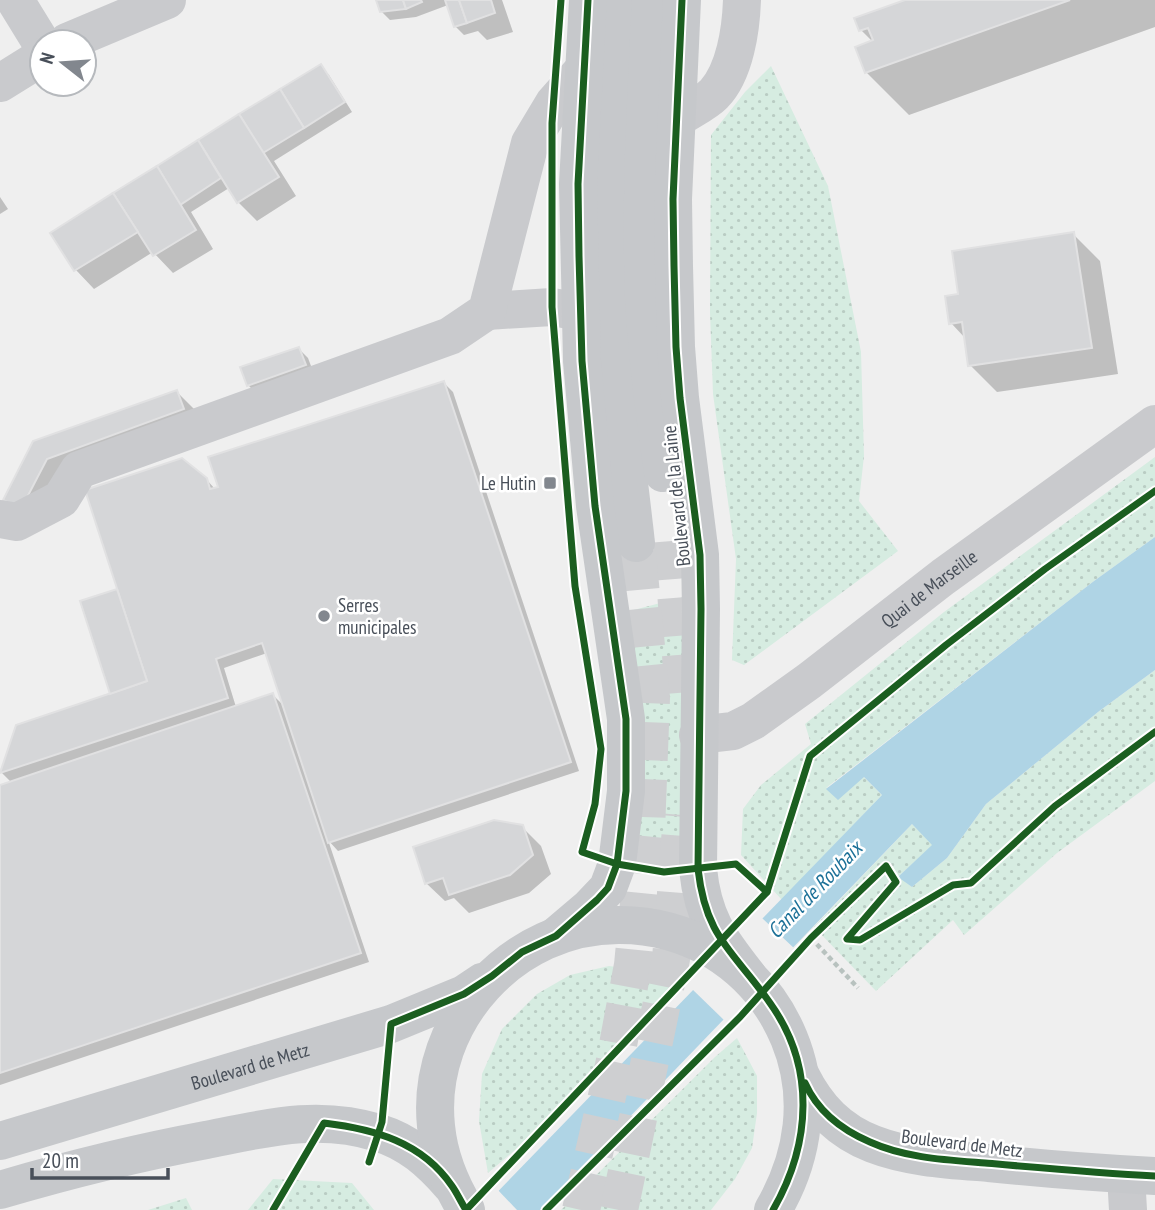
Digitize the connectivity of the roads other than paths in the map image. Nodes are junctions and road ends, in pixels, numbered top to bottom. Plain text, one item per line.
1 (15, 0) edge
2 (167, 0) edge
3 (588, 0) edge
4 (620, 0) edge
5 (651, 0) edge
6 (682, 0) edge
7 (742, 0) edge
8 (32, 28) edge
9 (98, 29) edge
10 (28, 66) edge
11 (584, 69) junction
12 (0, 83) edge
13 (677, 119) junction
14 (487, 311) junction
15 (580, 313) junction
16 (1155, 424) edge
17 (0, 519) edge
18 (698, 734) junction
19 (705, 934) junction
20 (556, 936) junction
21 (492, 976) junction
22 (799, 1071) junction
23 (0, 1141) edge
24 (1136, 1187) edge
25 (0, 1190) edge
26 (458, 1197) edge
27 (773, 1210) edge

1 - 8 street
2 - 9 street
3 - 11 main road
4 - 5 main road
6 - 13 main road, Boulevard de la Laine
7 - 13 street
10 - 12 street
11 - 14 street
11 - 15 main road
13 - 18 main road, Boulevard de la Laine
14 - 15 street
14 - 17 street
15 - 20 main road
16 - 18 street, Quai de Marseille
18 - 19 main road, Boulevard de la Laine
19 - 20 main road
19 - 22 main road, Boulevard de la Laine
20 - 21 main road
21 - 23 main road, Boulevard de Metz
21 - 26 main road
22 - 24 main road, Boulevard de Metz
22 - 27 main road
25 - 26 main road

